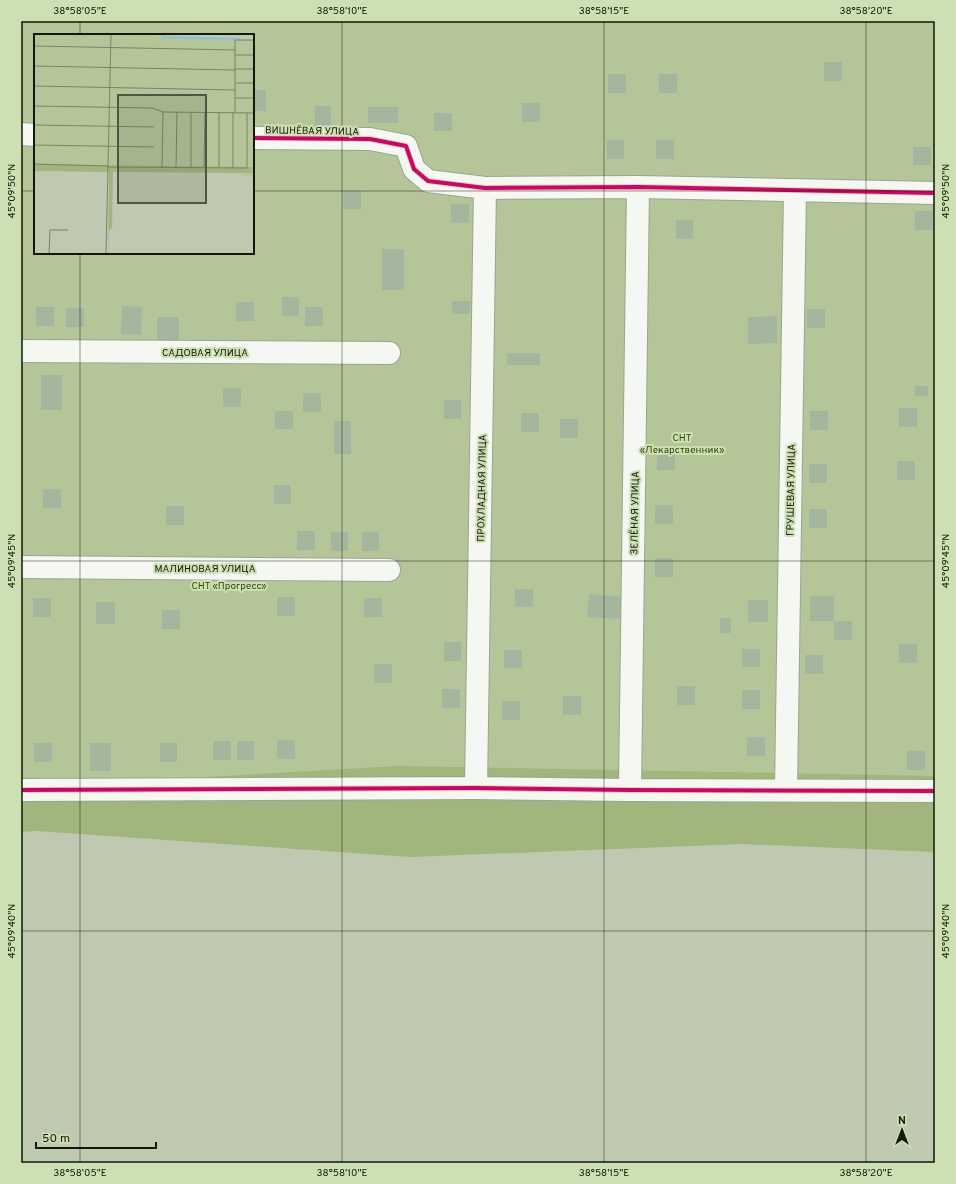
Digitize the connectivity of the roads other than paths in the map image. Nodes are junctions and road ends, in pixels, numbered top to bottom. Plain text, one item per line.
1 (21, 134) edge
2 (34, 135) edge
3 (254, 138) edge
4 (638, 187) junction
5 (485, 188) junction
6 (795, 190) junction
7 (935, 193) edge
8 (21, 351) edge
9 (389, 353) dead end
10 (21, 567) edge
11 (389, 570) dead end
12 (476, 788) junction
13 (21, 790) edge
14 (630, 790) junction
15 (786, 790) junction
16 (935, 791) edge

1 - 2 street
3 - 5 street, ВИШНЁВАЯ УЛИЦА
4 - 5 street
4 - 6 street
4 - 14 street, ЗЕЛЁНАЯ УЛИЦА
5 - 12 street, ПРОХЛАДНАЯ УЛИЦА
6 - 7 street
6 - 15 street, ГРУШЕВАЯ УЛИЦА
8 - 9 street, САДОВАЯ УЛИЦА
10 - 11 street, МАЛИНОВАЯ УЛИЦА
12 - 13 street
12 - 14 street
14 - 15 street
15 - 16 street

